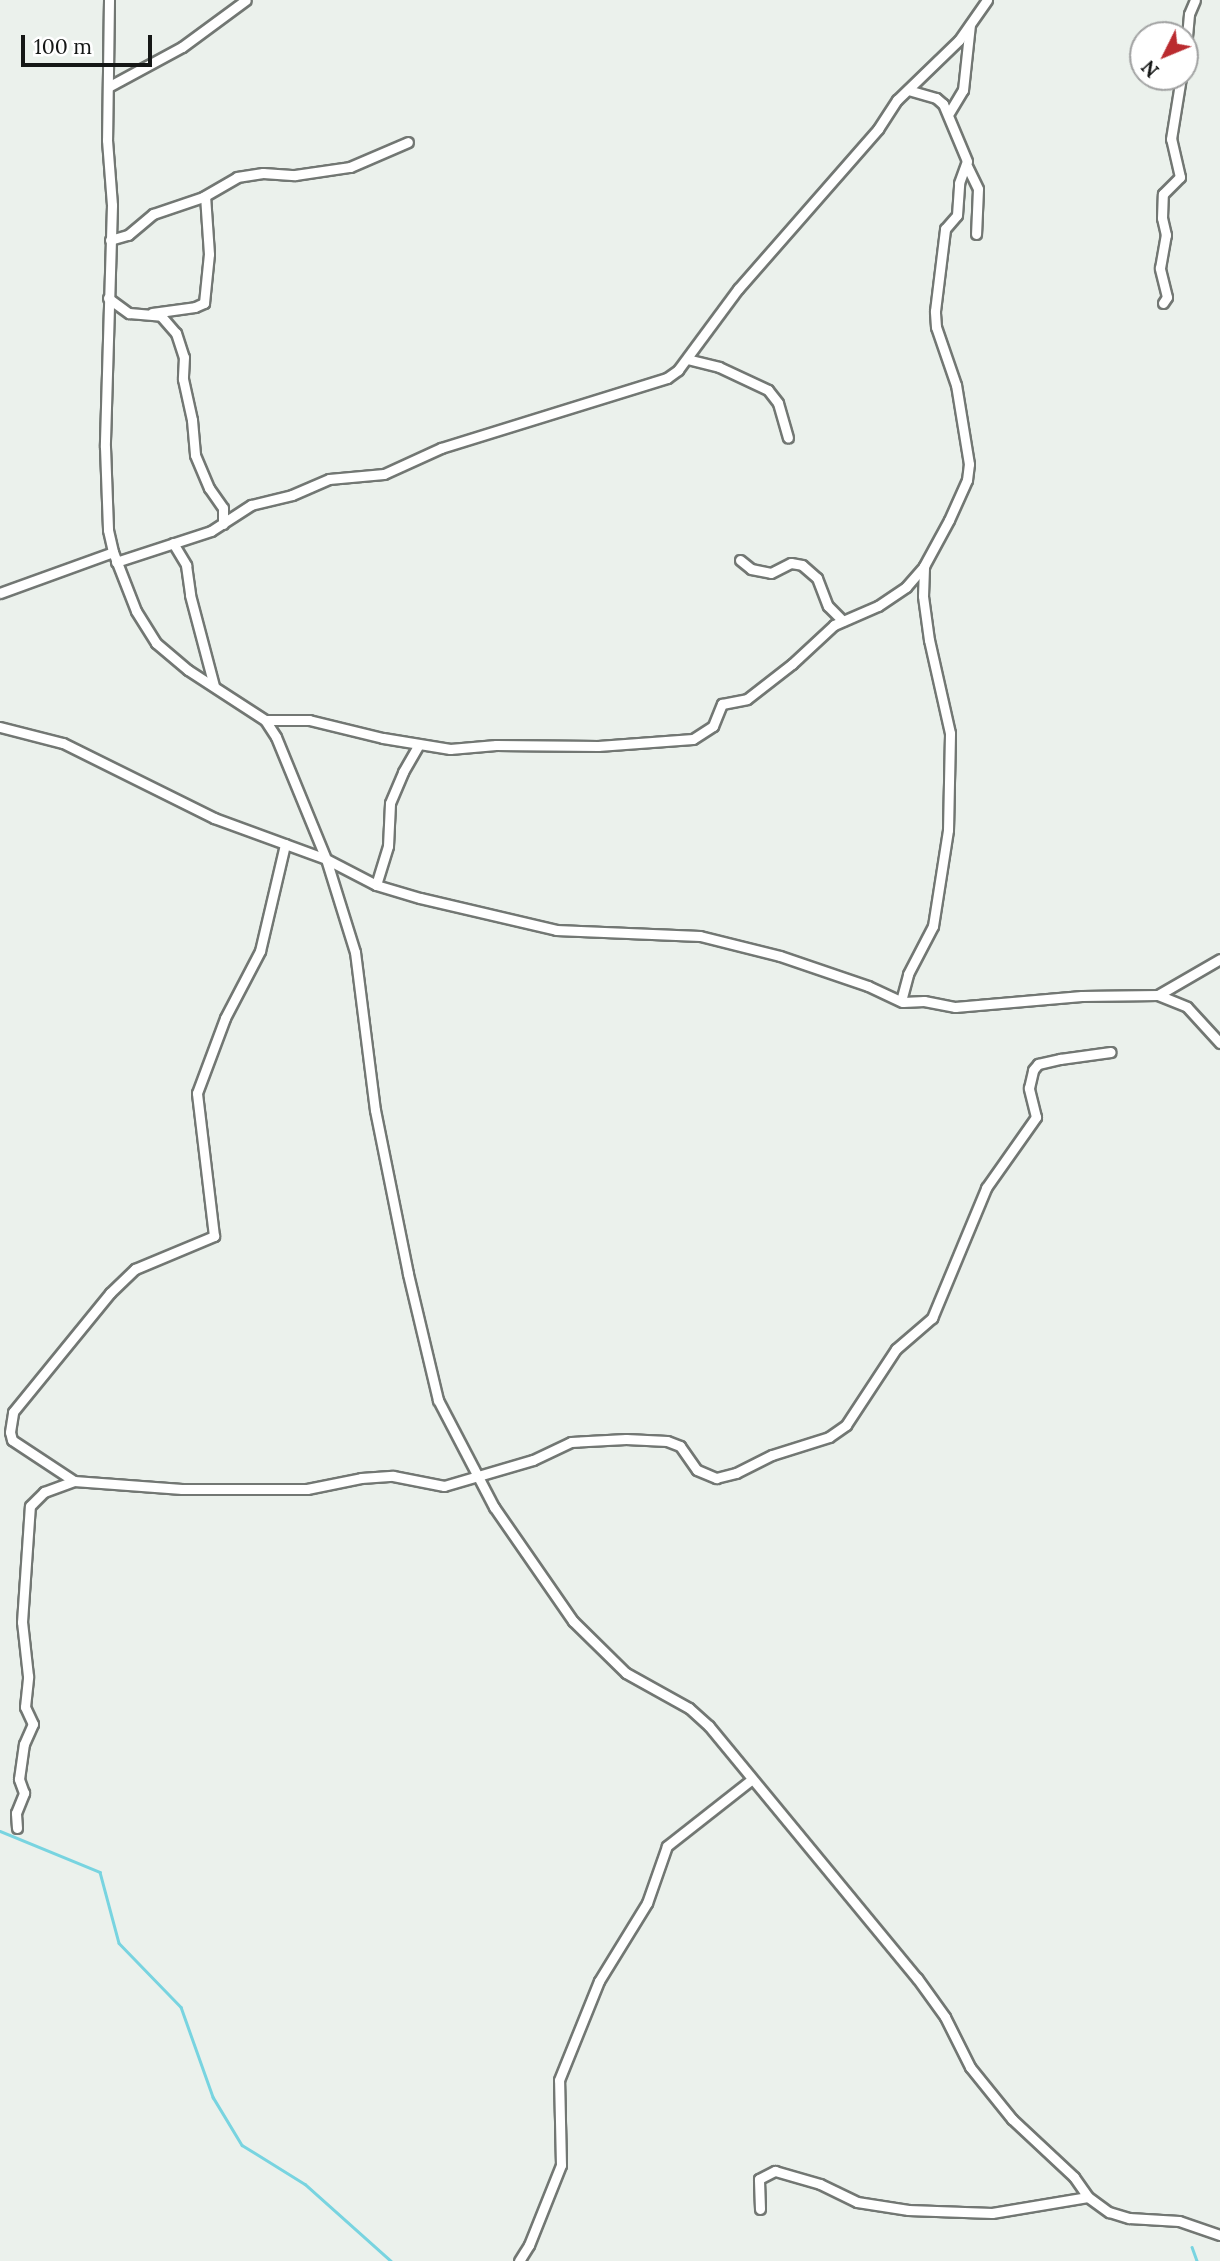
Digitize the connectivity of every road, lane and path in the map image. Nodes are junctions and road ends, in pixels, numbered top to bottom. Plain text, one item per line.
1 (109, 0) edge
2 (246, 0) edge
3 (987, 0) edge
4 (1195, 0) edge
5 (1188, 21) edge
6 (971, 24) junction
7 (108, 87) junction
8 (908, 90) junction
9 (1179, 91) edge
10 (949, 113) junction
11 (408, 142) dead end
12 (967, 166) junction
13 (205, 196) junction
14 (976, 234) dead end
15 (110, 240) junction
16 (108, 299) junction
17 (1163, 303) dead end
18 (147, 314) junction
19 (687, 359) junction
20 (788, 438) dead end
21 (223, 524) junction
22 (173, 543) junction
23 (113, 552) junction
24 (740, 560) dead end
25 (117, 562) junction
26 (925, 566) junction
27 (0, 593) edge
28 (843, 621) junction
29 (214, 686) junction
30 (265, 720) junction
31 (0, 727) edge
32 (419, 744) junction
33 (285, 844) junction
34 (326, 859) junction
35 (376, 885) junction
36 (1220, 959) edge
37 (1158, 995) junction
38 (901, 1001) junction
39 (1220, 1042) edge
40 (1111, 1052) dead end
41 (478, 1478) junction
42 (74, 1481) junction
43 (752, 1779) junction
44 (17, 1828) dead end
45 (1088, 2197) junction
46 (760, 2210) dead end
47 (1220, 2235) edge
48 (519, 2261) edge

1 - 7 street
2 - 7 street
3 - 6 street
4 - 5 street
6 - 8 street
6 - 10 street
7 - 15 street
8 - 10 street
8 - 19 street
9 - 17 street
10 - 12 street
11 - 13 street
12 - 14 street
12 - 26 street
13 - 15 street
13 - 18 street
15 - 16 street
16 - 18 street
16 - 23 street
18 - 21 street
19 - 20 street
19 - 21 street
21 - 22 street
22 - 25 street
22 - 29 street
23 - 25 street
23 - 27 street
24 - 28 street
25 - 29 street
26 - 28 street
26 - 38 street
28 - 32 street
29 - 30 street
30 - 32 street
30 - 34 street
31 - 33 street
32 - 35 street
33 - 34 street
33 - 42 street
34 - 35 street
34 - 41 street
35 - 38 street
36 - 37 street
37 - 38 street
37 - 39 street
40 - 41 street
41 - 42 street
41 - 43 street
42 - 44 street
43 - 45 street
43 - 48 street
45 - 46 street
45 - 47 street

